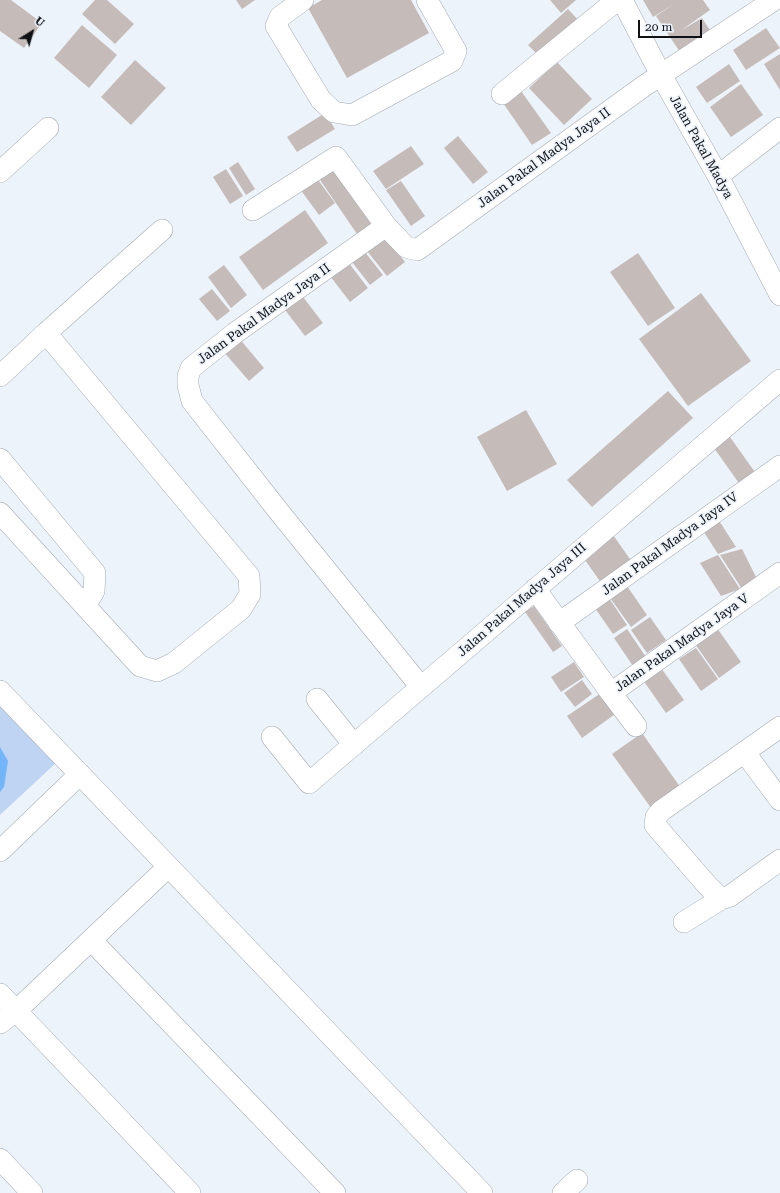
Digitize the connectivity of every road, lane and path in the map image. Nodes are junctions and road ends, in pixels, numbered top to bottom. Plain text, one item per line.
1 (303, 0) edge
2 (427, 0) edge
3 (617, 0) edge
4 (622, 0) edge
5 (774, 0) edge
6 (661, 75) junction
7 (502, 94) dead end
8 (48, 128) dead end
9 (780, 128) edge
10 (0, 172) edge
11 (718, 176) junction
12 (253, 210) dead end
13 (386, 226) junction
14 (162, 230) dead end
15 (780, 295) edge
16 (46, 333) junction
17 (0, 376) edge
18 (780, 380) edge
19 (0, 459) edge
20 (780, 466) edge
21 (0, 513) edge
22 (780, 573) edge
23 (534, 589) junction
24 (85, 606) junction
25 (559, 623) junction
26 (421, 687) junction
27 (0, 691) edge
28 (611, 693) junction
29 (317, 699) dead end
30 (636, 726) dead end
31 (780, 727) edge
32 (272, 737) dead end
33 (354, 745) junction
34 (745, 753) junction
35 (80, 774) junction
36 (780, 800) edge
37 (0, 851) edge
38 (780, 860) edge
39 (168, 867) junction
40 (721, 899) junction
41 (684, 922) dead end
42 (91, 940) junction
43 (0, 994) edge
44 (16, 1011) junction
45 (0, 1023) edge
46 (0, 1159) edge
47 (32, 1193) edge
48 (190, 1193) edge
49 (335, 1193) edge
50 (482, 1193) edge

1 - 2 street
3 - 7 street
4 - 6 street, Jalan Pakal Madya
5 - 6 street
6 - 11 street, Jalan Pakal Madya
6 - 13 street, Jalan Pakal Madya Jaya II
8 - 10 street
9 - 11 street
11 - 15 street, Jalan Pakal Madya
12 - 13 street
13 - 26 street, Jalan Pakal Madya Jaya II
14 - 16 street
16 - 17 street
16 - 24 street
18 - 23 street, Jalan Pakal Madya Jaya III
19 - 24 street
20 - 25 street, Jalan Pakal Madya Jaya IV
21 - 24 street
22 - 28 street, Jalan Pakal Madya Jaya V
23 - 25 street, Jalan Pakal Madya Jaya V
23 - 26 street, Jalan Pakal Madya Jaya III
25 - 28 street, Jalan Pakal Madya Jaya V
26 - 33 street, Jalan Pakal Madya Jaya III
27 - 35 street
28 - 30 street
29 - 33 street
31 - 34 street
32 - 33 street, Jalan Pakal Madya Jaya III
34 - 36 street
34 - 40 street
35 - 37 street
35 - 39 street
38 - 40 street
39 - 42 street
39 - 50 street
40 - 41 street
42 - 44 street
42 - 49 street
43 - 44 street
44 - 45 street
44 - 48 street
46 - 47 street

